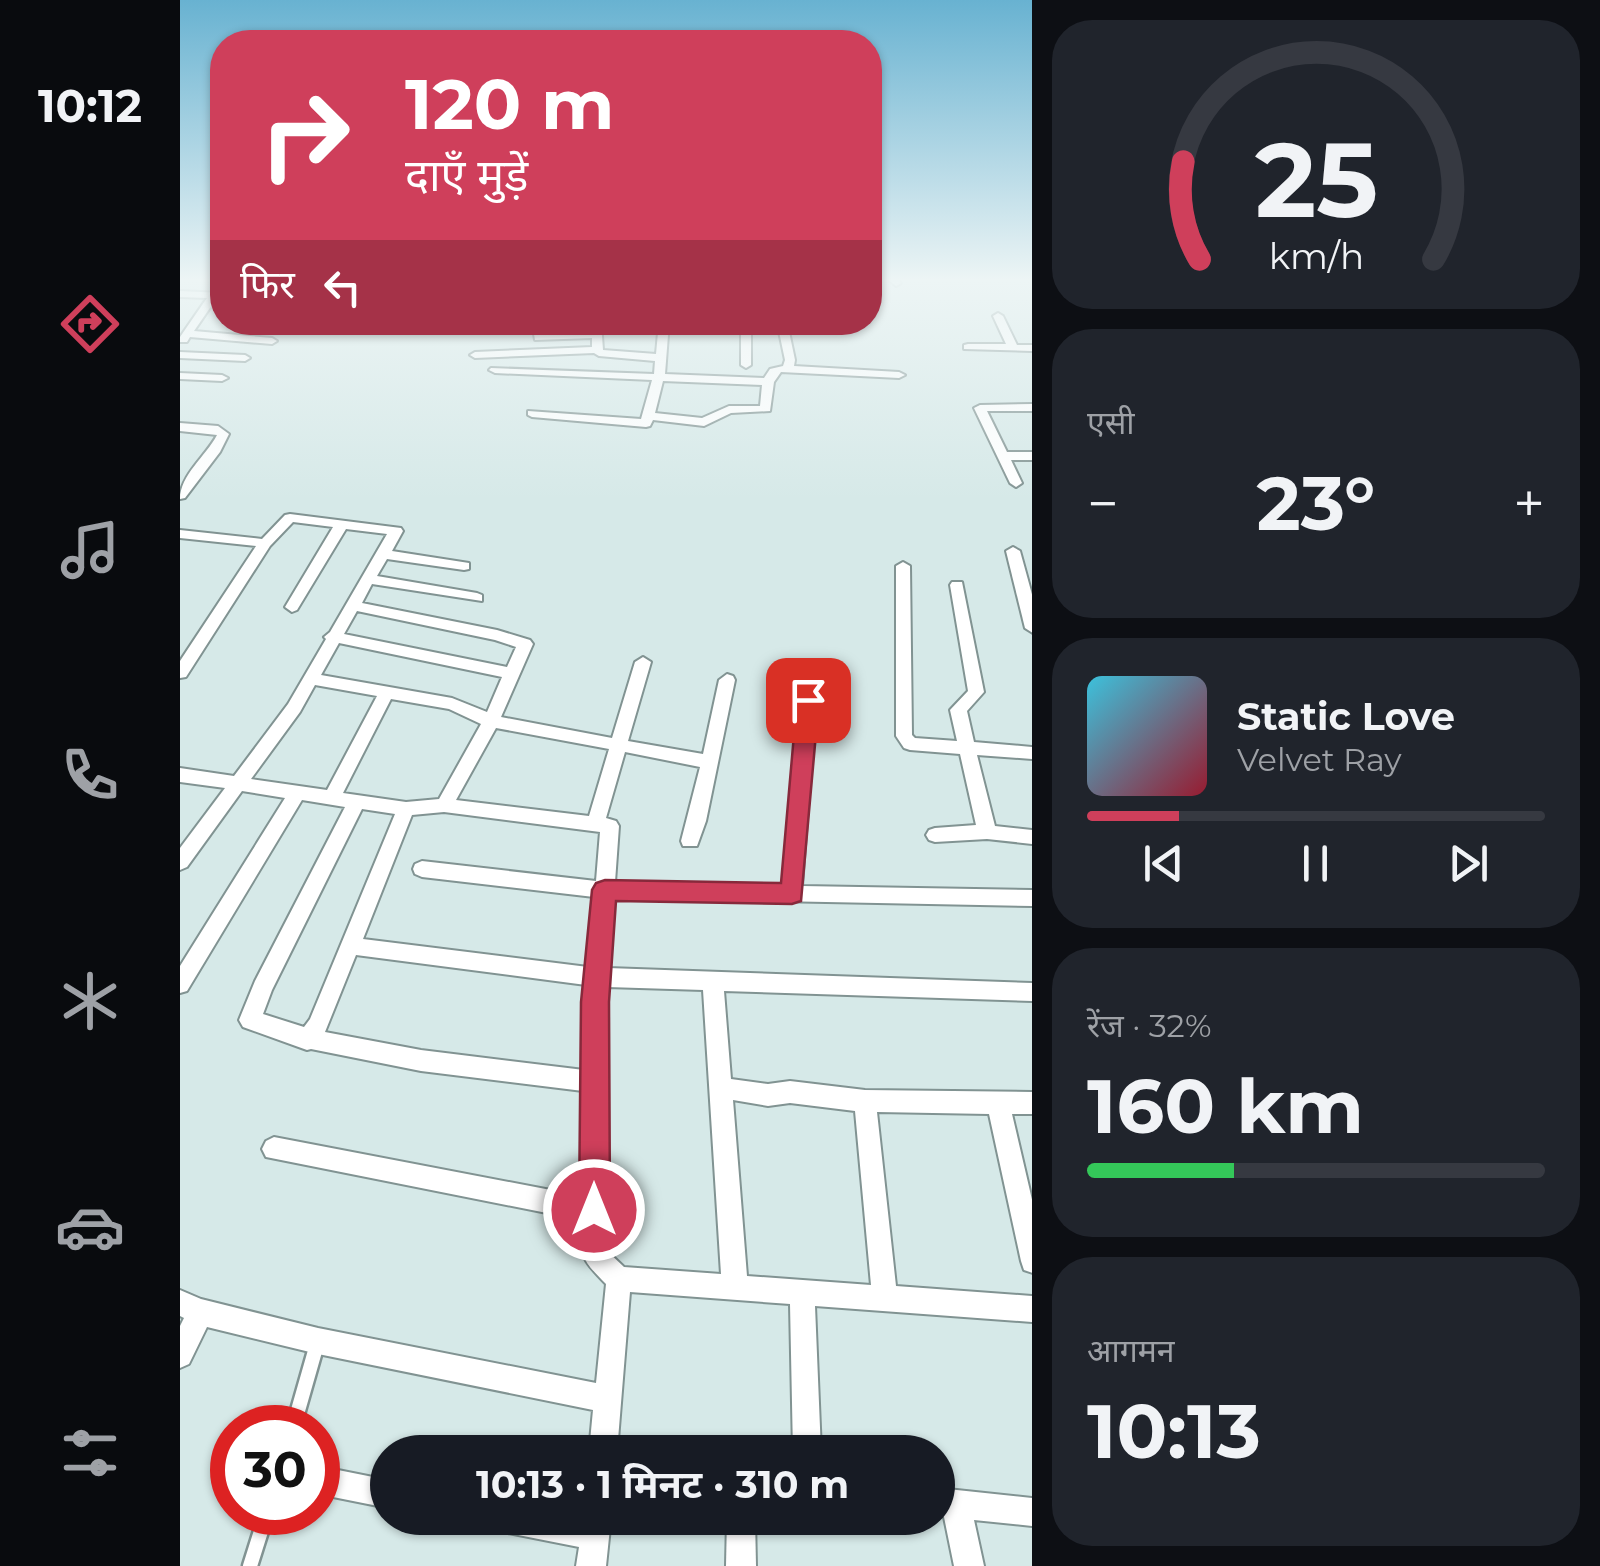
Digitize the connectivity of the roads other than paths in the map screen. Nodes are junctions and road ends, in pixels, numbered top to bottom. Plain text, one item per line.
1 (522, 353) edge
2 (662, 353) edge
3 (746, 353) edge
4 (789, 353) edge
5 (180, 354) edge
6 (599, 354) dead end
7 (475, 355) dead end
8 (245, 358) dead end
9 (662, 358) junction
10 (746, 365) dead end
11 (495, 370) dead end
12 (787, 370) junction
13 (659, 375) junction
14 (899, 375) dead end
15 (180, 376) edge
16 (222, 378) dead end
17 (768, 382) junction
18 (1032, 407) edge
19 (532, 412) dead end
20 (650, 416) junction
21 (180, 427) edge
22 (1004, 456) junction
23 (1032, 456) edge
24 (1016, 483) dead end
25 (180, 495) edge
26 (342, 524) junction
27 (180, 534) edge
28 (266, 544) junction
29 (1013, 550) dead end
30 (385, 554) junction
31 (464, 566) dead end
32 (902, 566) dead end
33 (367, 579) junction
34 (957, 585) dead end
35 (476, 598) dead end
36 (351, 605) junction
37 (292, 608) dead end
38 (1032, 622) edge
39 (332, 637) junction
40 (643, 662) dead end
41 (180, 674) edge
42 (514, 674) junction
43 (310, 679) junction
44 (728, 680) dead end
45 (386, 694) junction
46 (808, 700) dead end
47 (490, 721) junction
48 (618, 747) junction
49 (968, 748) junction
50 (1032, 753) edge
51 (709, 762) junction
52 (180, 775) edge
53 (238, 783) junction
54 (298, 792) junction
55 (332, 797) junction
56 (358, 801) junction
57 (444, 805) junction
58 (406, 808) junction
59 (595, 824) junction
60 (988, 832) junction
61 (935, 834) dead end
62 (1032, 837) edge
63 (690, 841) dead end
64 (180, 862) edge
65 (422, 869) dead end
66 (605, 890) junction
67 (792, 893) junction
68 (1032, 898) edge
69 (351, 946) junction
70 (597, 978) junction
71 (712, 982) junction
72 (180, 984) edge
73 (1032, 992) edge
74 (307, 1040) junction
75 (595, 1082) junction
76 (722, 1088) junction
77 (866, 1101) junction
78 (998, 1102) junction
79 (1032, 1103) edge
80 (274, 1149) dead end
81 (594, 1210) junction
82 (1032, 1260) edge
83 (619, 1279) junction
84 (736, 1288) junction
85 (802, 1292) junction
86 (885, 1298) junction
87 (190, 1308) edge
88 (1032, 1309) edge
89 (318, 1341) junction
90 (180, 1355) edge
91 (608, 1399) junction
92 (300, 1405) edge
93 (605, 1435) edge
94 (806, 1435) edge
95 (340, 1484) edge
96 (370, 1490) edge
97 (955, 1504) edge
98 (1032, 1512) edge
99 (955, 1526) edge
100 (260, 1535) edge
101 (741, 1535) edge
102 (250, 1566) edge
103 (742, 1566) edge
104 (969, 1566) edge

1 - 7 street
2 - 9 street
3 - 10 street
4 - 12 street
5 - 8 street
6 - 9 street
9 - 13 street
11 - 13 street
12 - 14 street
12 - 17 street
13 - 17 street
13 - 20 street
15 - 16 street
17 - 20 street
18 - 22 street
19 - 20 street
21 - 25 street
22 - 23 street
22 - 24 street
26 - 28 street
26 - 30 street
26 - 37 street
27 - 28 street
28 - 41 street
29 - 38 street
30 - 31 street
30 - 33 street
32 - 49 street
33 - 35 street
33 - 36 street
34 - 49 street
36 - 39 street
36 - 42 street
39 - 42 street
39 - 43 street
40 - 48 street
42 - 47 street
43 - 45 street
43 - 53 street
44 - 51 street
45 - 47 street
45 - 55 street
46 - 67 street
47 - 48 street
47 - 57 street
48 - 51 street
48 - 59 street
49 - 50 street
49 - 60 street
51 - 63 street
52 - 53 street
53 - 54 street
53 - 64 street
54 - 55 street
54 - 72 street
55 - 56 street
56 - 58 street
56 - 74 street
57 - 58 street
57 - 59 street
58 - 69 street
59 - 66 street
60 - 61 street
60 - 62 street
65 - 66 street
66 - 67 street
66 - 70 street
67 - 68 street
69 - 70 street
69 - 74 street
70 - 71 street
70 - 75 street
71 - 73 street
71 - 76 street
74 - 75 street
75 - 81 street
76 - 77 street
76 - 84 street
77 - 78 street
77 - 86 street
78 - 79 street
78 - 82 street
80 - 81 street
81 - 83 street
83 - 84 street
83 - 91 street
84 - 85 street
85 - 86 street
85 - 94 street
86 - 88 street
87 - 89 street
87 - 90 street
89 - 91 street
89 - 92 lane
91 - 93 street
95 - 96 street
97 - 98 street
99 - 104 street
100 - 102 lane
101 - 103 street

